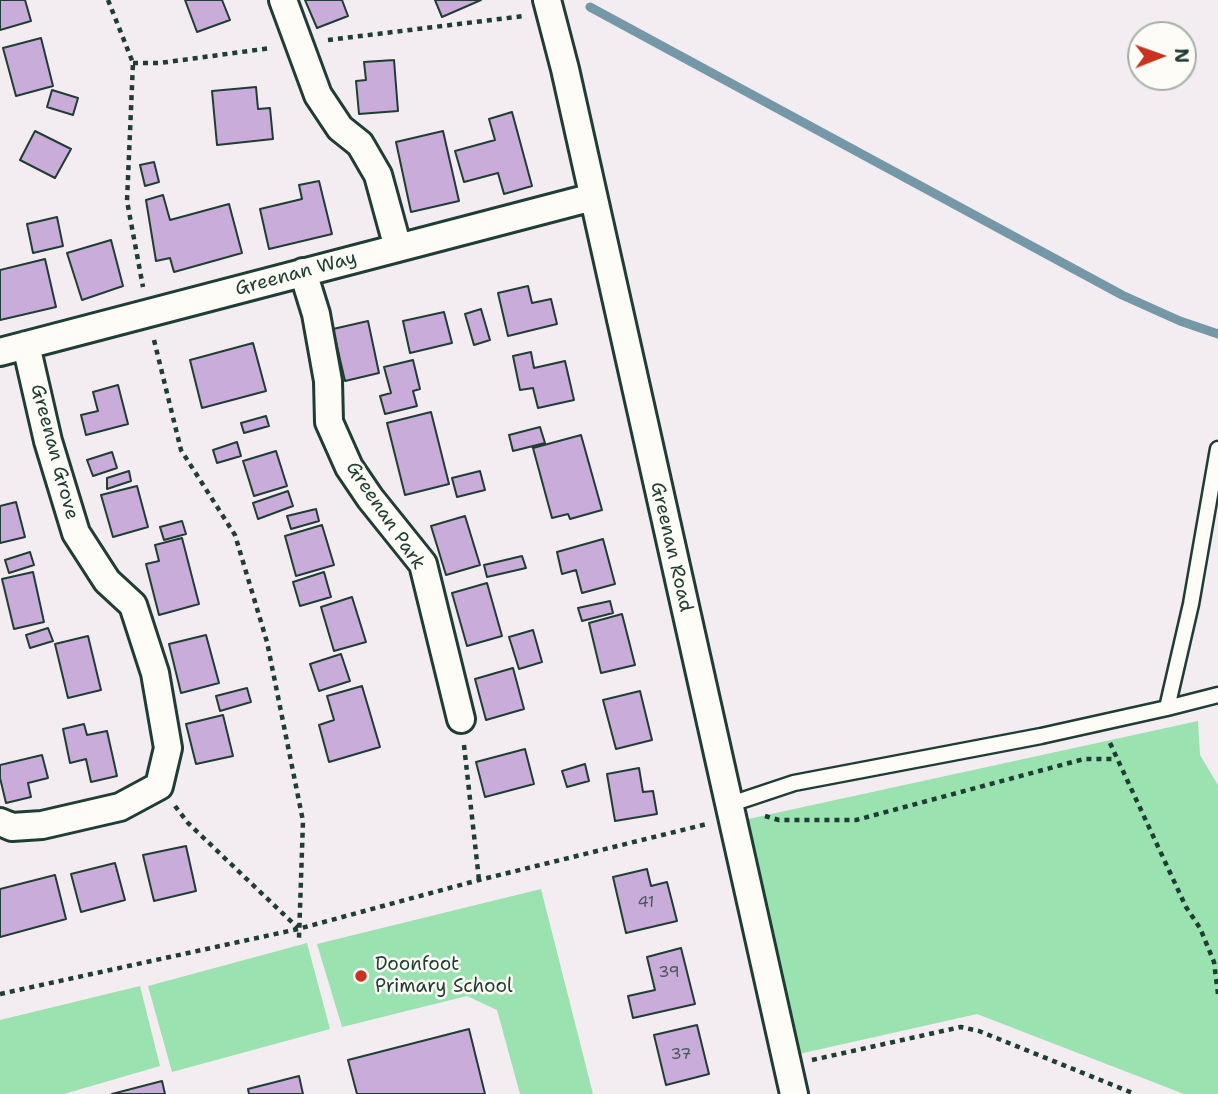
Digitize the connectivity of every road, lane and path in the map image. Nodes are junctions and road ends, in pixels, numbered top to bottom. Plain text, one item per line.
1 (108, 0) edge
2 (283, 0) edge
3 (549, 6) edge
4 (299, 44) junction
5 (133, 63) junction
6 (593, 197) junction
7 (398, 248) junction
8 (303, 272) junction
9 (148, 313) junction
10 (26, 345) junction
11 (0, 352) edge
12 (1218, 457) edge
13 (1218, 695) edge
14 (1167, 708) junction
15 (461, 719) joint
16 (159, 786) junction
17 (735, 807) junction
18 (0, 822) edge
19 (479, 880) junction
20 (299, 929) junction
21 (299, 938) dead end
22 (1218, 994) edge
23 (0, 995) edge
24 (788, 1066) junction
25 (794, 1094) edge
26 (1135, 1094) edge

1 - 5 path
2 - 4 street
3 - 4 path
3 - 6 street, Greenan Road
4 - 5 path
4 - 7 street
5 - 9 path
6 - 7 street, Greenan Way
6 - 17 street, Greenan Road
7 - 8 street, Greenan Way
8 - 9 street, Greenan Way
8 - 15 street, Greenan Park
9 - 10 street, Greenan Way
9 - 20 path
10 - 11 street, Greenan Way
10 - 16 street, Greenan Grove
12 - 14 lane
13 - 14 lane
14 - 17 lane
15 - 19 path
16 - 18 street
16 - 20 path
17 - 19 path
17 - 22 path
17 - 24 street, Greenan Road
19 - 20 path
20 - 21 path
20 - 23 path
24 - 25 street, Greenan Road
24 - 26 path

